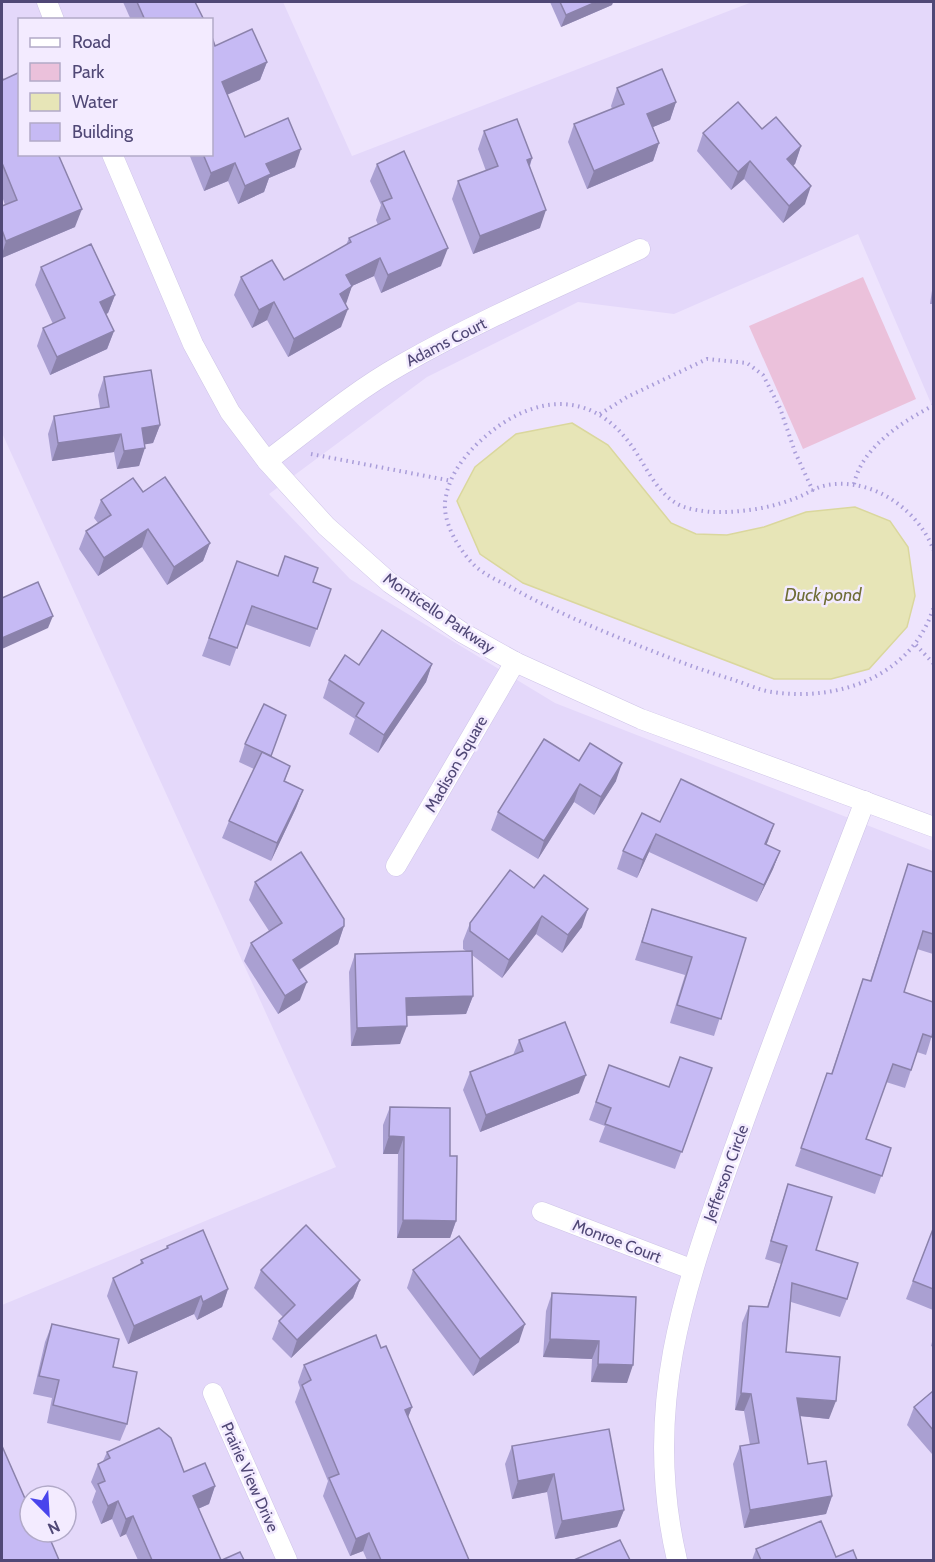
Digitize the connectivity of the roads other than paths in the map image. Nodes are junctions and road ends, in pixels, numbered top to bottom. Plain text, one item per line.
1 (47, 2) edge
2 (53, 18) edge
3 (113, 156) edge
4 (640, 249) dead end
5 (267, 461) junction
6 (515, 662) junction
7 (865, 801) junction
8 (933, 827) edge
9 (396, 866) dead end
10 (542, 1212) dead end
11 (691, 1269) junction
12 (213, 1393) dead end
13 (286, 1560) edge
14 (677, 1560) edge

1 - 2 street
3 - 5 street, Monticello Parkway
4 - 5 street, Adams Court
5 - 6 street, Monticello Parkway
6 - 7 street, Monticello Parkway
6 - 9 street, Madison Square
7 - 8 street, Monticello Parkway
7 - 11 street, Jefferson Circle
10 - 11 street, Monroe Court
11 - 14 street, Jefferson Circle
12 - 13 street, Prairie View Drive

